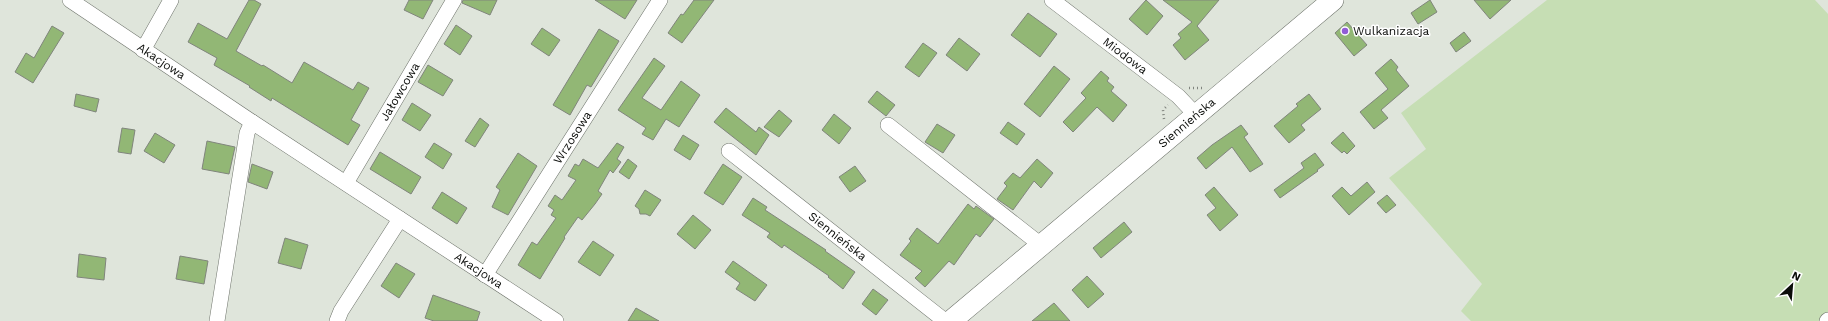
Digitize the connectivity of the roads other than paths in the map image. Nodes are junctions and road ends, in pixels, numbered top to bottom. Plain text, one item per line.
1 (70, 0) edge
2 (171, 0) edge
3 (454, 0) edge
4 (660, 0) edge
5 (1052, 0) edge
6 (1333, 0) edge
7 (143, 50) junction
8 (1195, 114) junction
9 (252, 122) junction
10 (888, 125) dead end
11 (729, 151) dead end
12 (346, 183) junction
13 (400, 219) junction
14 (1041, 245) junction
15 (485, 275) junction
16 (217, 321) edge
17 (337, 321) edge
18 (556, 321) edge
19 (945, 321) edge
20 (951, 321) edge

1 - 7 street, Akacjowa
2 - 7 street
3 - 12 street, Jałowcowa
4 - 15 street, Wrzosowa
5 - 8 street, Miodowa
6 - 8 main road, Siennieńska
7 - 9 street, Akacjowa
8 - 14 main road, Siennieńska
9 - 12 street, Akacjowa
9 - 16 street
10 - 14 street
11 - 19 street, Siennieńska
12 - 13 street, Akacjowa
13 - 15 street, Akacjowa
13 - 17 street
14 - 20 main road, Siennieńska
15 - 18 street, Akacjowa

